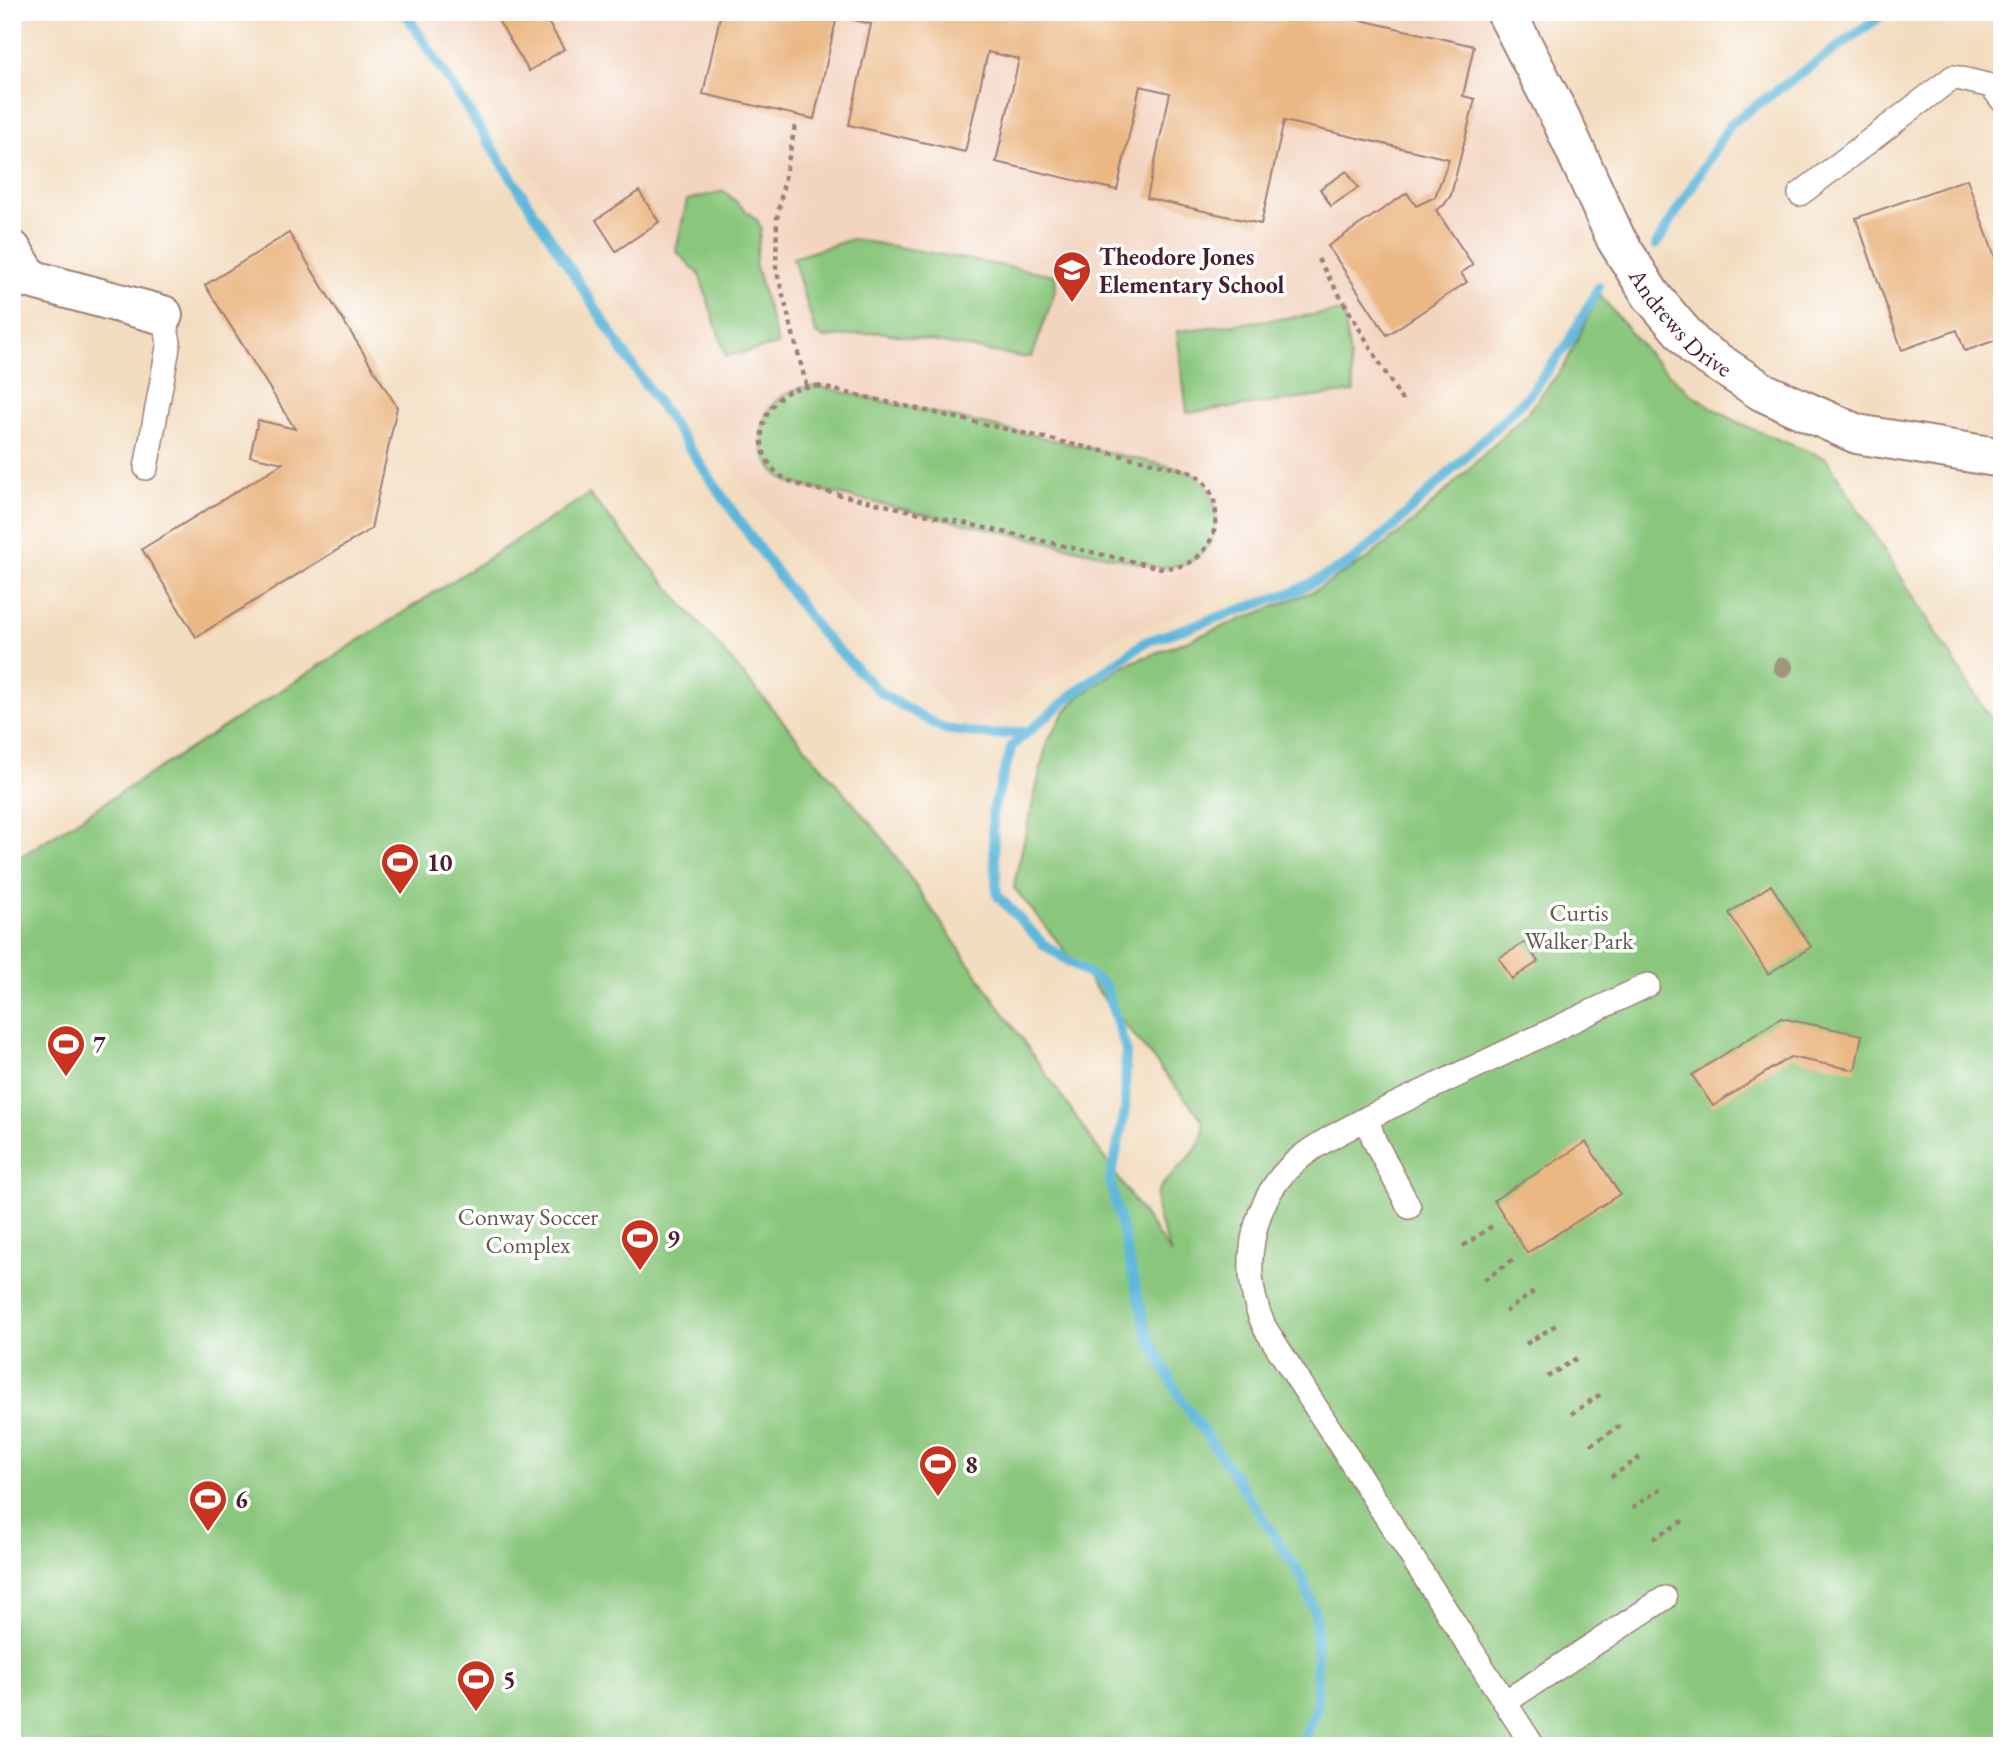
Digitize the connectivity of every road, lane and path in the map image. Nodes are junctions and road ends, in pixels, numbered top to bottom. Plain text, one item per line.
1 (1506, 12) edge
2 (2002, 100) edge
3 (794, 126) dead end
4 (1800, 194) dead end
5 (12, 250) edge
6 (1318, 259) dead end
7 (163, 315) joint
8 (807, 387) junction
9 (1404, 404) dead end
10 (2002, 458) edge
11 (146, 468) dead end
12 (1648, 985) dead end
13 (1367, 1118) junction
14 (1409, 1207) dead end
15 (1492, 1226) dead end
16 (1463, 1246) dead end
17 (1514, 1259) dead end
18 (1484, 1280) dead end
19 (1535, 1291) dead end
20 (1505, 1312) dead end
21 (1556, 1325) dead end
22 (1526, 1345) dead end
23 (1577, 1358) dead end
24 (1547, 1377) dead end
25 (1601, 1394) dead end
26 (1571, 1414) dead end
27 (1621, 1425) dead end
28 (1591, 1446) dead end
29 (1642, 1456) dead end
30 (1611, 1477) dead end
31 (1662, 1488) dead end
32 (1632, 1508) dead end
33 (1683, 1521) dead end
34 (1653, 1539) dead end
35 (1665, 1598) dead end
36 (1505, 1702) junction
37 (1533, 1746) edge

1 - 10 street, Andrews Drive
2 - 4 lane
3 - 8 path
5 - 7 street
6 - 9 path
7 - 11 lane
8 - 8 path
12 - 13 lane
13 - 14 lane
13 - 36 lane
15 - 16 path
17 - 18 path
19 - 20 path
21 - 22 path
23 - 24 path
25 - 26 path
27 - 28 path
29 - 30 path
31 - 32 path
33 - 34 path
35 - 36 lane
36 - 37 lane

